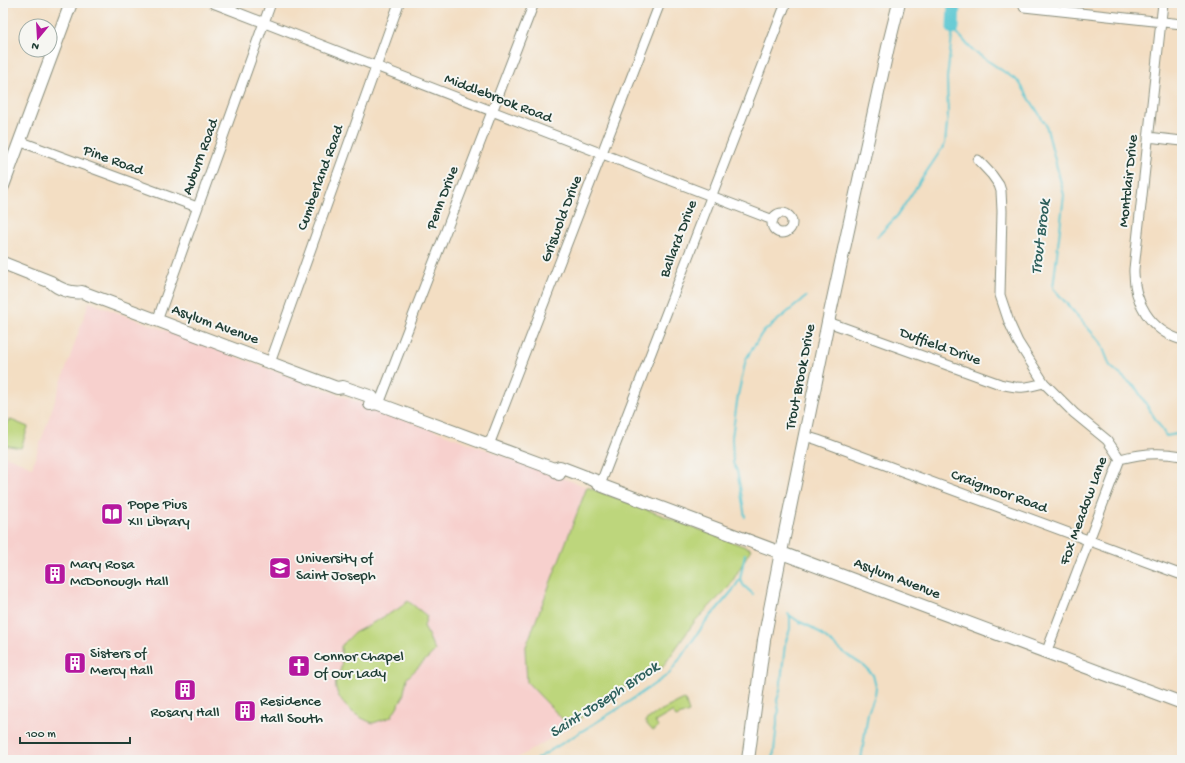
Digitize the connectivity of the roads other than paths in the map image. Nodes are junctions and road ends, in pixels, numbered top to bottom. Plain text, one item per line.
1 (71, 3) edge
2 (213, 3) edge
3 (271, 3) edge
4 (399, 3) edge
5 (534, 3) edge
6 (660, 3) edge
7 (786, 3) edge
8 (900, 3) edge
9 (1163, 3) edge
10 (1024, 7) dead end
11 (1161, 22) junction
12 (264, 23) junction
13 (1182, 24) edge
14 (376, 67) junction
15 (492, 111) junction
16 (1148, 137) junction
17 (20, 141) junction
18 (1182, 141) edge
19 (602, 155) junction
20 (978, 160) dead end
21 (3, 186) edge
22 (711, 197) junction
23 (198, 207) junction
24 (773, 220) dead end
25 (3, 264) edge
26 (157, 321) junction
27 (828, 322) junction
28 (1182, 340) edge
29 (270, 363) junction
30 (1044, 383) junction
31 (378, 403) junction
32 (805, 436) junction
33 (489, 445) junction
34 (1182, 456) edge
35 (1120, 459) junction
36 (600, 485) junction
37 (1088, 540) junction
38 (781, 552) junction
39 (1182, 575) edge
40 (1046, 653) junction
41 (1182, 703) edge
42 (748, 760) edge

1 - 17 main road
2 - 12 street, Middlebrook Road
3 - 12 street, Auburn Road
4 - 14 street, Cumberland Road
5 - 15 street, Penn Drive
6 - 19 street, Griswold Drive
7 - 22 street, Ballard Drive
8 - 27 main road, Trout Brook Drive
9 - 11 street, Montclair Drive
10 - 11 street
11 - 13 street
11 - 16 street, Montclair Drive
12 - 14 street, Middlebrook Road
12 - 23 street, Auburn Road
14 - 15 street, Middlebrook Road
14 - 29 street, Cumberland Road
15 - 19 street, Middlebrook Road
15 - 31 street, Penn Drive
16 - 18 street
16 - 28 street, Montclair Drive
17 - 21 main road
17 - 23 street, Pine Road
19 - 22 street, Middlebrook Road
19 - 33 street, Griswold Drive
20 - 30 street, Fox Meadow Lane
22 - 24 street, Middlebrook Road
22 - 36 street, Ballard Drive
23 - 26 street, Auburn Road
25 - 26 main road, Asylum Avenue
26 - 29 main road, Asylum Avenue
27 - 30 street, Duffield Drive
27 - 32 main road, Trout Brook Drive
29 - 31 main road, Asylum Avenue
30 - 35 street, Fox Meadow Lane
31 - 33 main road, Asylum Avenue
32 - 37 street, Craigmoor Road
32 - 38 main road, Trout Brook Drive
33 - 36 main road, Asylum Avenue
34 - 35 street
35 - 37 street, Fox Meadow Lane
36 - 38 main road, Asylum Avenue
37 - 39 street, Craigmoor Road
37 - 40 street, Fox Meadow Lane
38 - 40 main road, Asylum Avenue
38 - 42 main road, Trout Brook Drive
40 - 41 main road, Asylum Avenue

